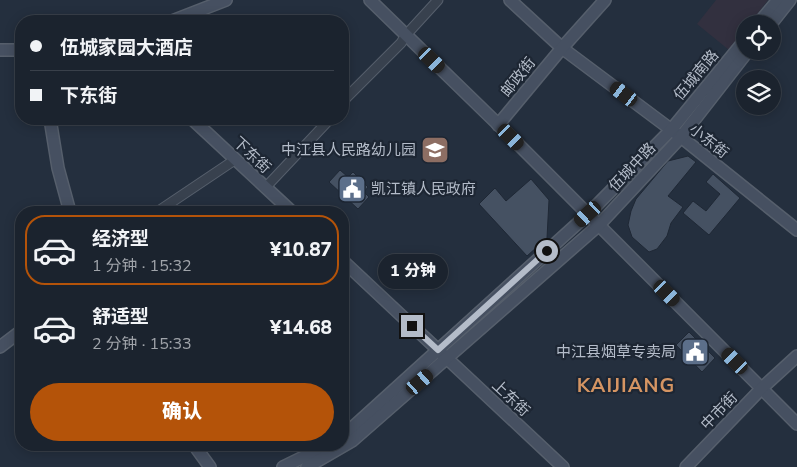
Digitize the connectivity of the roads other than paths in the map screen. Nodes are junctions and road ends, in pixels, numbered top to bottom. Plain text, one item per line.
1 (226, 0) edge
2 (370, 0) edge
3 (438, 0) edge
4 (510, 0) edge
5 (605, 0) edge
6 (778, 0) edge
7 (790, 0) edge
8 (187, 15) edge
9 (766, 15) edge
10 (778, 15) edge
11 (406, 35) junction
12 (562, 48) junction
13 (0, 50) edge
14 (15, 50) edge
15 (736, 51) edge
16 (741, 60) edge
17 (349, 95) edge
18 (54, 125) edge
19 (198, 125) edge
20 (324, 125) edge
21 (498, 125) junction
22 (670, 130) junction
23 (681, 137) junction
24 (236, 160) junction
25 (265, 188) junction
26 (68, 206) edge
27 (166, 206) edge
28 (285, 206) edge
29 (588, 214) junction
30 (599, 225) junction
31 (797, 230) edge
32 (349, 267) edge
33 (15, 335) edge
34 (0, 346) edge
35 (438, 350) junction
36 (797, 356) edge
37 (447, 359) junction
38 (762, 388) junction
39 (797, 424) edge
40 (349, 431) edge
41 (349, 443) edge
42 (198, 451) edge
43 (316, 451) edge
44 (335, 451) edge
45 (210, 467) edge
46 (283, 467) edge
47 (307, 467) edge
48 (563, 467) edge
49 (686, 467) edge

1 - 8 street
2 - 11 street
3 - 11 street
4 - 12 street, 小东街
5 - 12 street, 邮政街
6 - 9 street
7 - 10 street
11 - 17 street
11 - 21 street
12 - 21 street, 邮政街
12 - 22 street, 小东街
13 - 14 street
15 - 22 street, 伍城南路
16 - 23 street, 伍城南路
18 - 26 street
19 - 24 street, 下东街
20 - 25 street
21 - 29 street
22 - 23 street, 小东街
22 - 29 street, 伍城中路
23 - 30 street, 伍城中路
23 - 31 street, 小东街
24 - 25 street, 下东街
24 - 27 street
25 - 28 street, 下东街
29 - 30 street
29 - 35 street, 伍城中路
30 - 37 street, 伍城中路
30 - 38 street
32 - 35 street
33 - 34 street
35 - 37 street, 上东街
35 - 40 street, 伍城中路
36 - 38 street, 中市街
37 - 41 street, 伍城中路
37 - 48 street, 上东街
38 - 39 street
38 - 49 street, 中市街
42 - 45 street
43 - 46 street
44 - 47 street, 伍城中路

